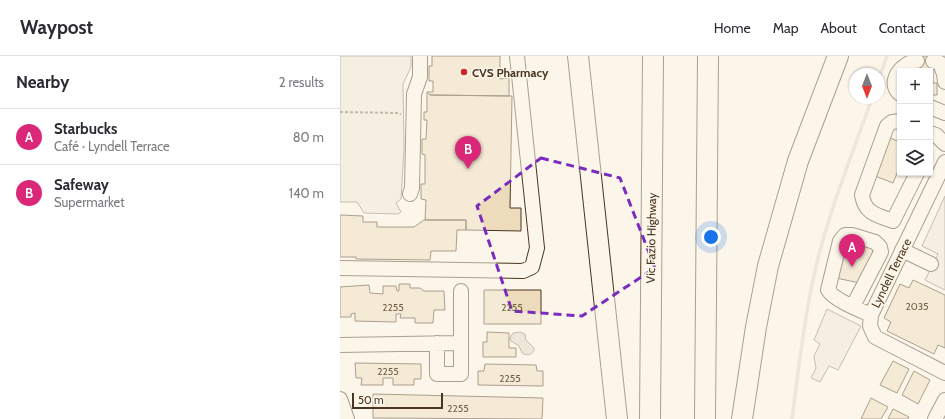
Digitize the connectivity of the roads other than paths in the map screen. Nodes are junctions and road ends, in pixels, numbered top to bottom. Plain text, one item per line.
1 (420, 56) edge
2 (517, 56) edge
3 (578, 56) edge
4 (653, 56) edge
5 (708, 56) edge
6 (838, 56) edge
7 (917, 61) dead end
8 (933, 61) dead end
9 (900, 68) edge
10 (897, 73) edge
11 (945, 82) edge
12 (897, 91) edge
13 (933, 108) edge
14 (945, 113) edge
15 (897, 121) edge
16 (944, 164) edge
17 (916, 176) edge
18 (410, 194) dead end
19 (901, 205) junction
20 (920, 214) junction
21 (902, 250) junction
22 (931, 264) dead end
23 (340, 268) edge
24 (462, 291) dead end
25 (853, 306) junction
26 (871, 315) junction
27 (437, 343) junction
28 (461, 343) junction
29 (340, 345) edge
30 (945, 373) edge
31 (340, 399) edge
32 (945, 400) edge
33 (347, 419) edge
34 (616, 419) edge
35 (650, 419) edge
36 (705, 419) edge
37 (742, 419) edge
38 (936, 419) edge

1 - 18 street
2 - 23 street
3 - 34 highway
4 - 35 highway, Vic Fazio Highway
5 - 36 highway
6 - 37 highway
7 - 9 street
8 - 11 street
10 - 12 street
13 - 14 street
15 - 19 street
16 - 20 street, Lyndell Terrace
17 - 19 street
19 - 20 street
20 - 21 street, Lyndell Terrace
21 - 22 street
21 - 26 street, Lyndell Terrace
24 - 28 street
25 - 25 street
25 - 26 street
26 - 30 street, Lyndell Terrace
27 - 28 street
27 - 28 street
27 - 29 street
31 - 33 street
32 - 38 street

